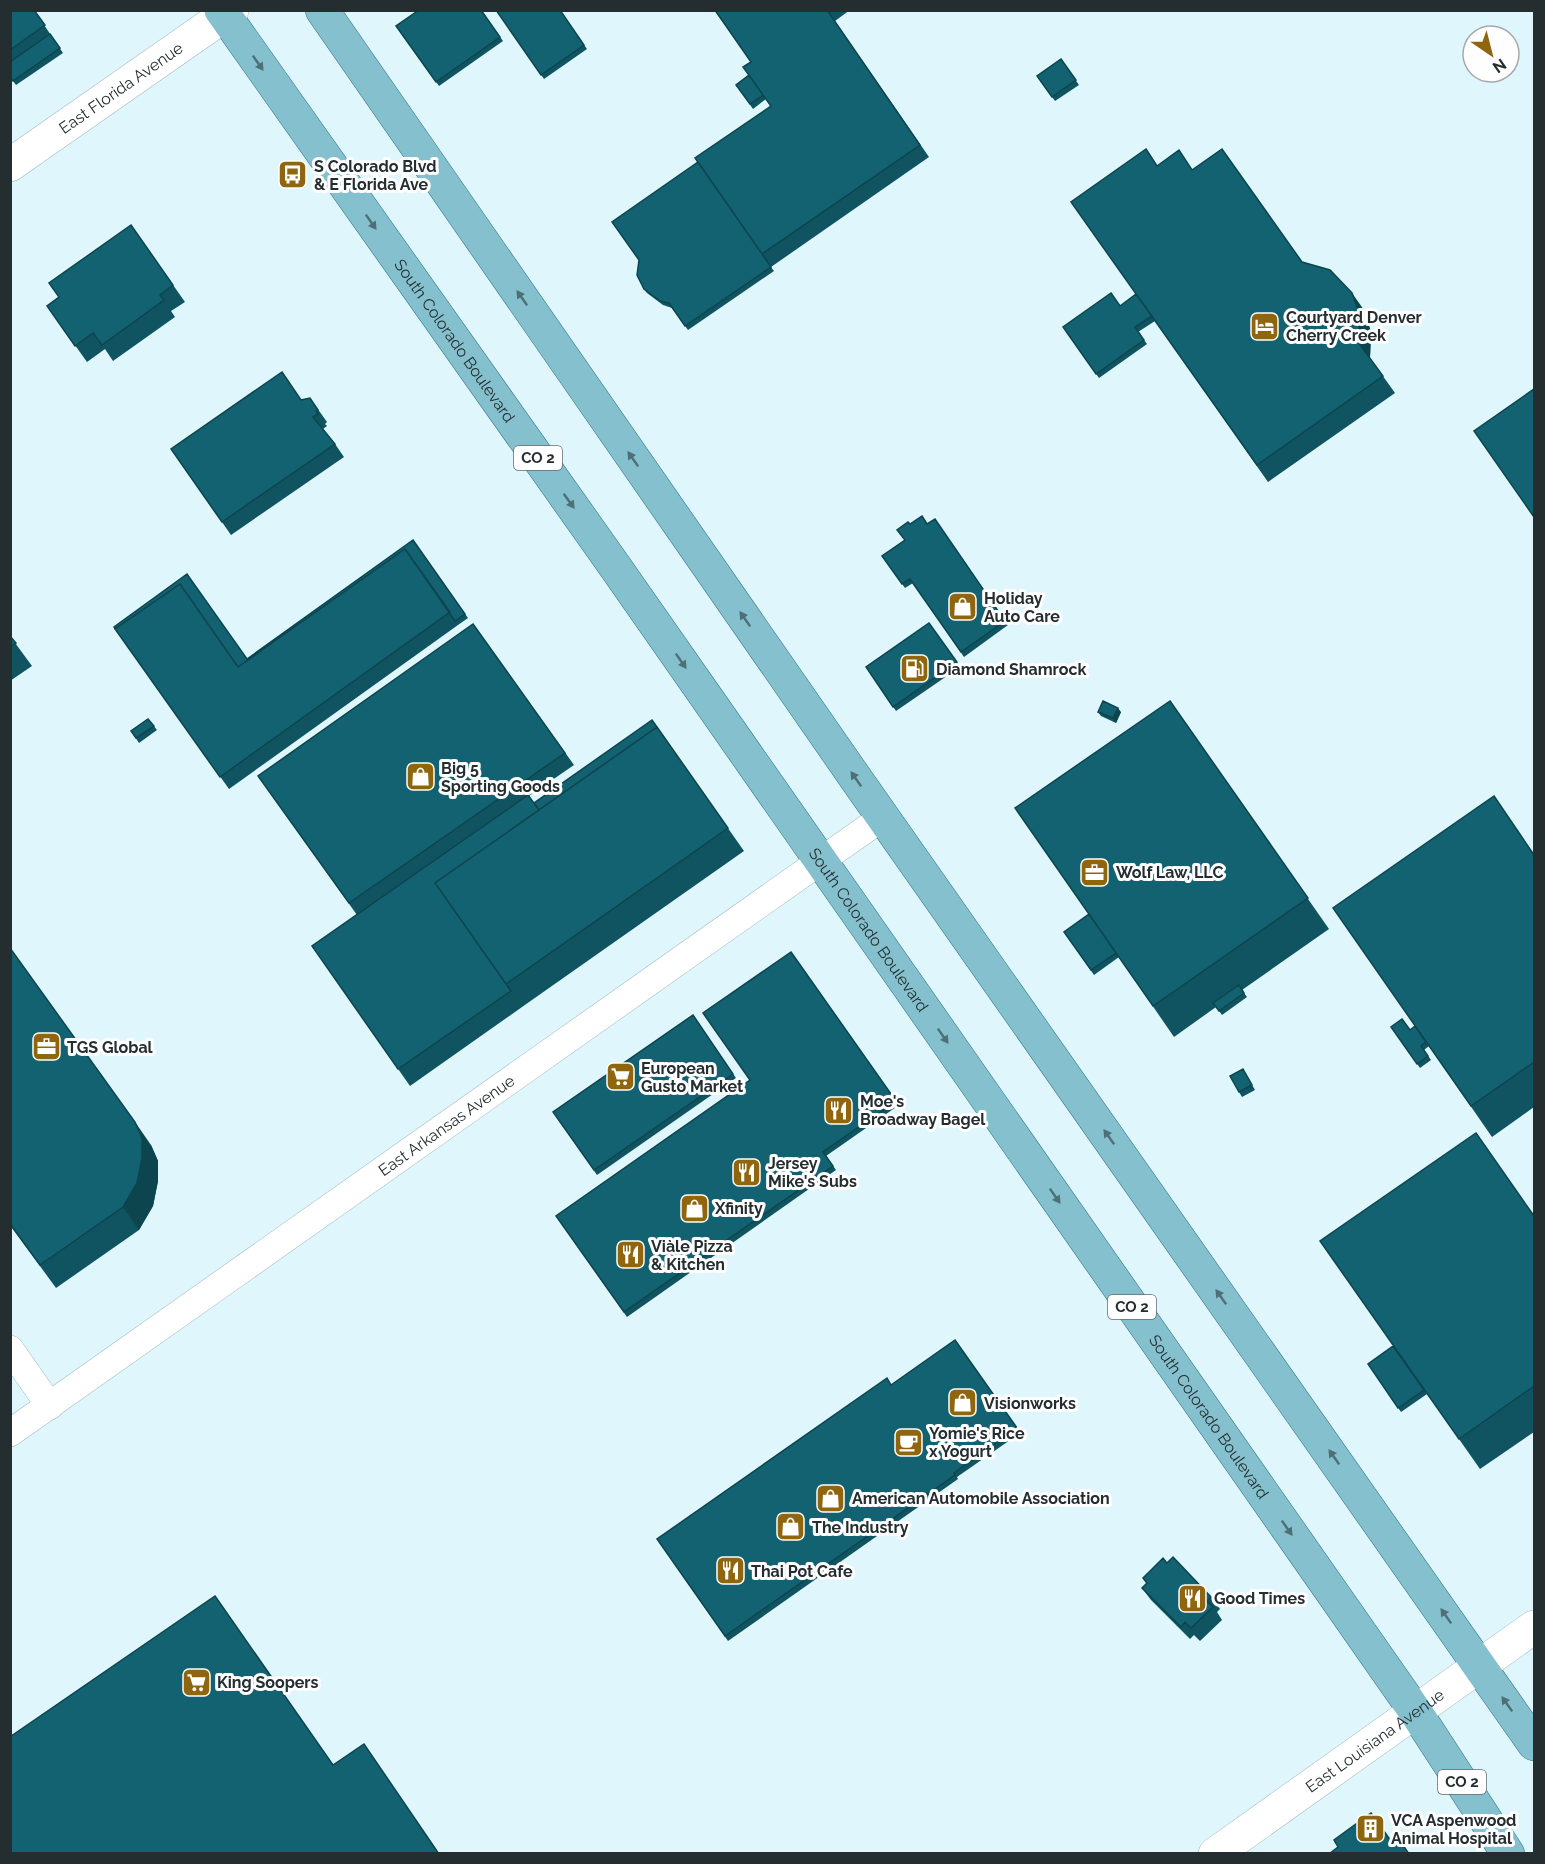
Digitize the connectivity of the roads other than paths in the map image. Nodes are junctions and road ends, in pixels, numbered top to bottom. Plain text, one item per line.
1 (322, 10) edge
2 (225, 12) edge
3 (10, 165) edge
4 (883, 817) junction
5 (822, 862) junction
6 (10, 1349) edge
7 (50, 1406) junction
8 (10, 1433) edge
9 (1534, 1627) edge
10 (1480, 1664) junction
11 (1416, 1711) junction
12 (1534, 1744) edge
13 (1215, 1854) edge
14 (1508, 1854) edge

4 -> 1 main road
2 - 3 street, East Florida Avenue
2 -> 5 main road, South Colorado Boulevard / CO 2
4 - 5 street, East Arkansas Avenue
10 -> 4 main road
5 - 7 street, East Arkansas Avenue
5 -> 11 main road, South Colorado Boulevard / CO 2
6 - 7 street
7 - 8 street, East Arkansas Avenue
9 - 10 street, East Louisiana Avenue
10 - 11 street, East Louisiana Avenue
12 -> 10 main road
11 - 13 street, East Louisiana Avenue
11 - 14 main road, South Colorado Boulevard / CO 2

